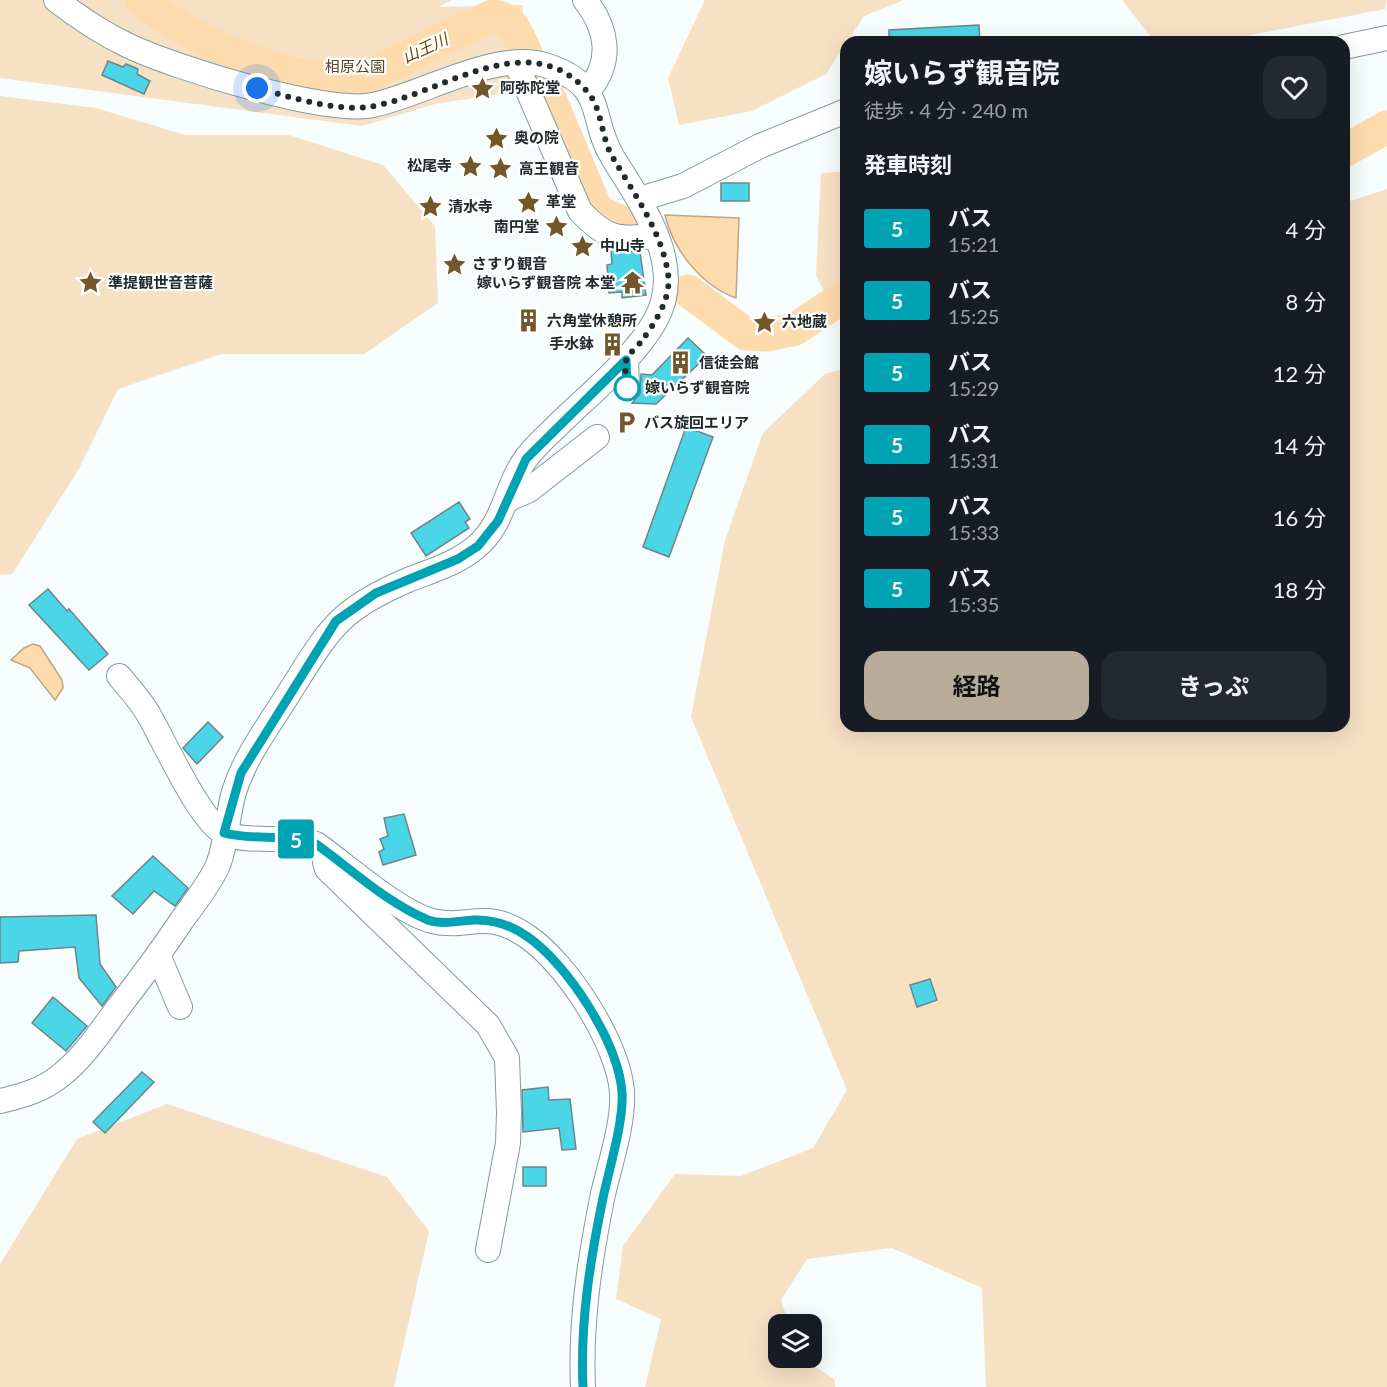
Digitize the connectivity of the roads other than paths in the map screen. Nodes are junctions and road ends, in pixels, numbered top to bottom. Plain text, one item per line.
1 (56, 0) edge
2 (585, 0) edge
3 (1387, 38) edge
4 (1350, 46) edge
5 (516, 63) junction
6 (588, 91) junction
7 (840, 113) edge
8 (640, 199) junction
9 (656, 236) junction
10 (626, 360) junction
11 (627, 388) dead end
12 (597, 436) dead end
13 (508, 499) junction
14 (119, 676) dead end
15 (224, 833) junction
16 (322, 848) junction
17 (158, 955) junction
18 (180, 1007) dead end
19 (0, 1101) edge
20 (488, 1250) dead end
21 (583, 1387) edge

1 - 5 street
2 - 6 street
3 - 4 street
5 - 6 street
5 - 9 street
6 - 8 street
7 - 8 street
8 - 9 street
9 - 10 street
10 - 11 street
10 - 13 street
12 - 13 street
13 - 15 street
14 - 15 street
15 - 16 street
15 - 17 street
16 - 20 street
16 - 21 street
17 - 18 street
17 - 19 street

